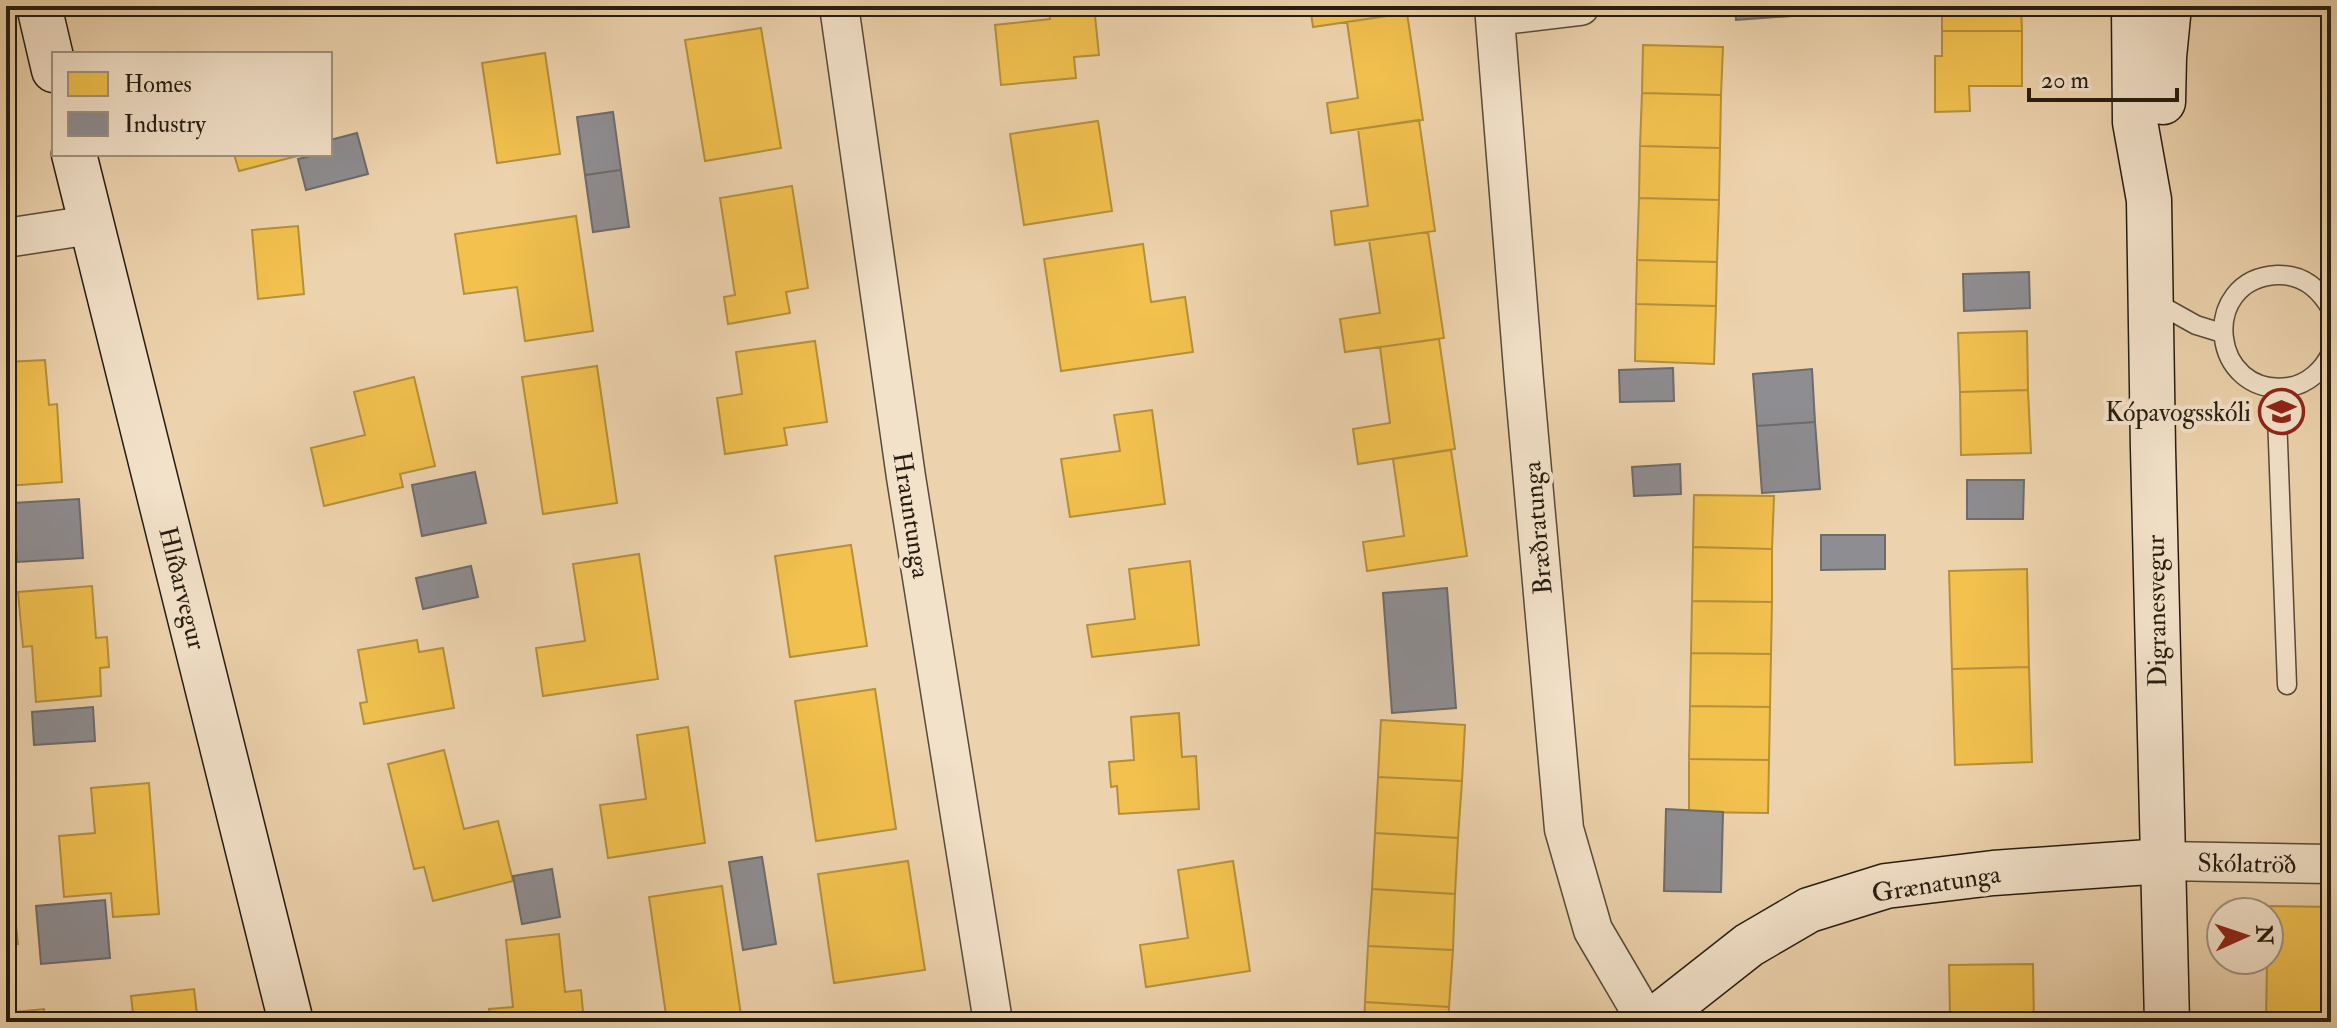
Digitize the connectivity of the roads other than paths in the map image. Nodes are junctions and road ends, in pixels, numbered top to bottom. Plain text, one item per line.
1 (39, 6) edge
2 (839, 6) edge
3 (1580, 6) edge
4 (2134, 6) edge
5 (2169, 6) edge
6 (1495, 11) edge
7 (52, 61) edge
8 (74, 156) edge
9 (2149, 200) junction
10 (91, 225) junction
11 (6, 238) edge
12 (2150, 299) junction
13 (2331, 309) edge
14 (2222, 333) junction
15 (2331, 353) edge
16 (2276, 388) junction
17 (2287, 685) dead end
18 (2163, 861) junction
19 (2331, 864) edge
20 (291, 1022) edge
21 (993, 1022) edge
22 (1649, 1022) edge
23 (2167, 1022) edge

1 - 7 street
2 - 21 street, Hrauntunga
3 - 6 street, Bræðratunga
4 - 9 street, Digranesvegur
5 - 9 street, Digranesvegur
6 - 22 street, Bræðratunga
8 - 10 street, Hlíðarvegur
9 - 12 street, Digranesvegur
10 - 11 street
10 - 20 street, Hlíðarvegur
12 - 14 lane
12 - 18 street, Digranesvegur
13 - 14 lane
14 - 16 lane
15 - 16 lane
16 - 17 lane
18 - 19 street, Skólatröð
18 - 22 street, Grænatunga
18 - 23 street, Digranesvegur

